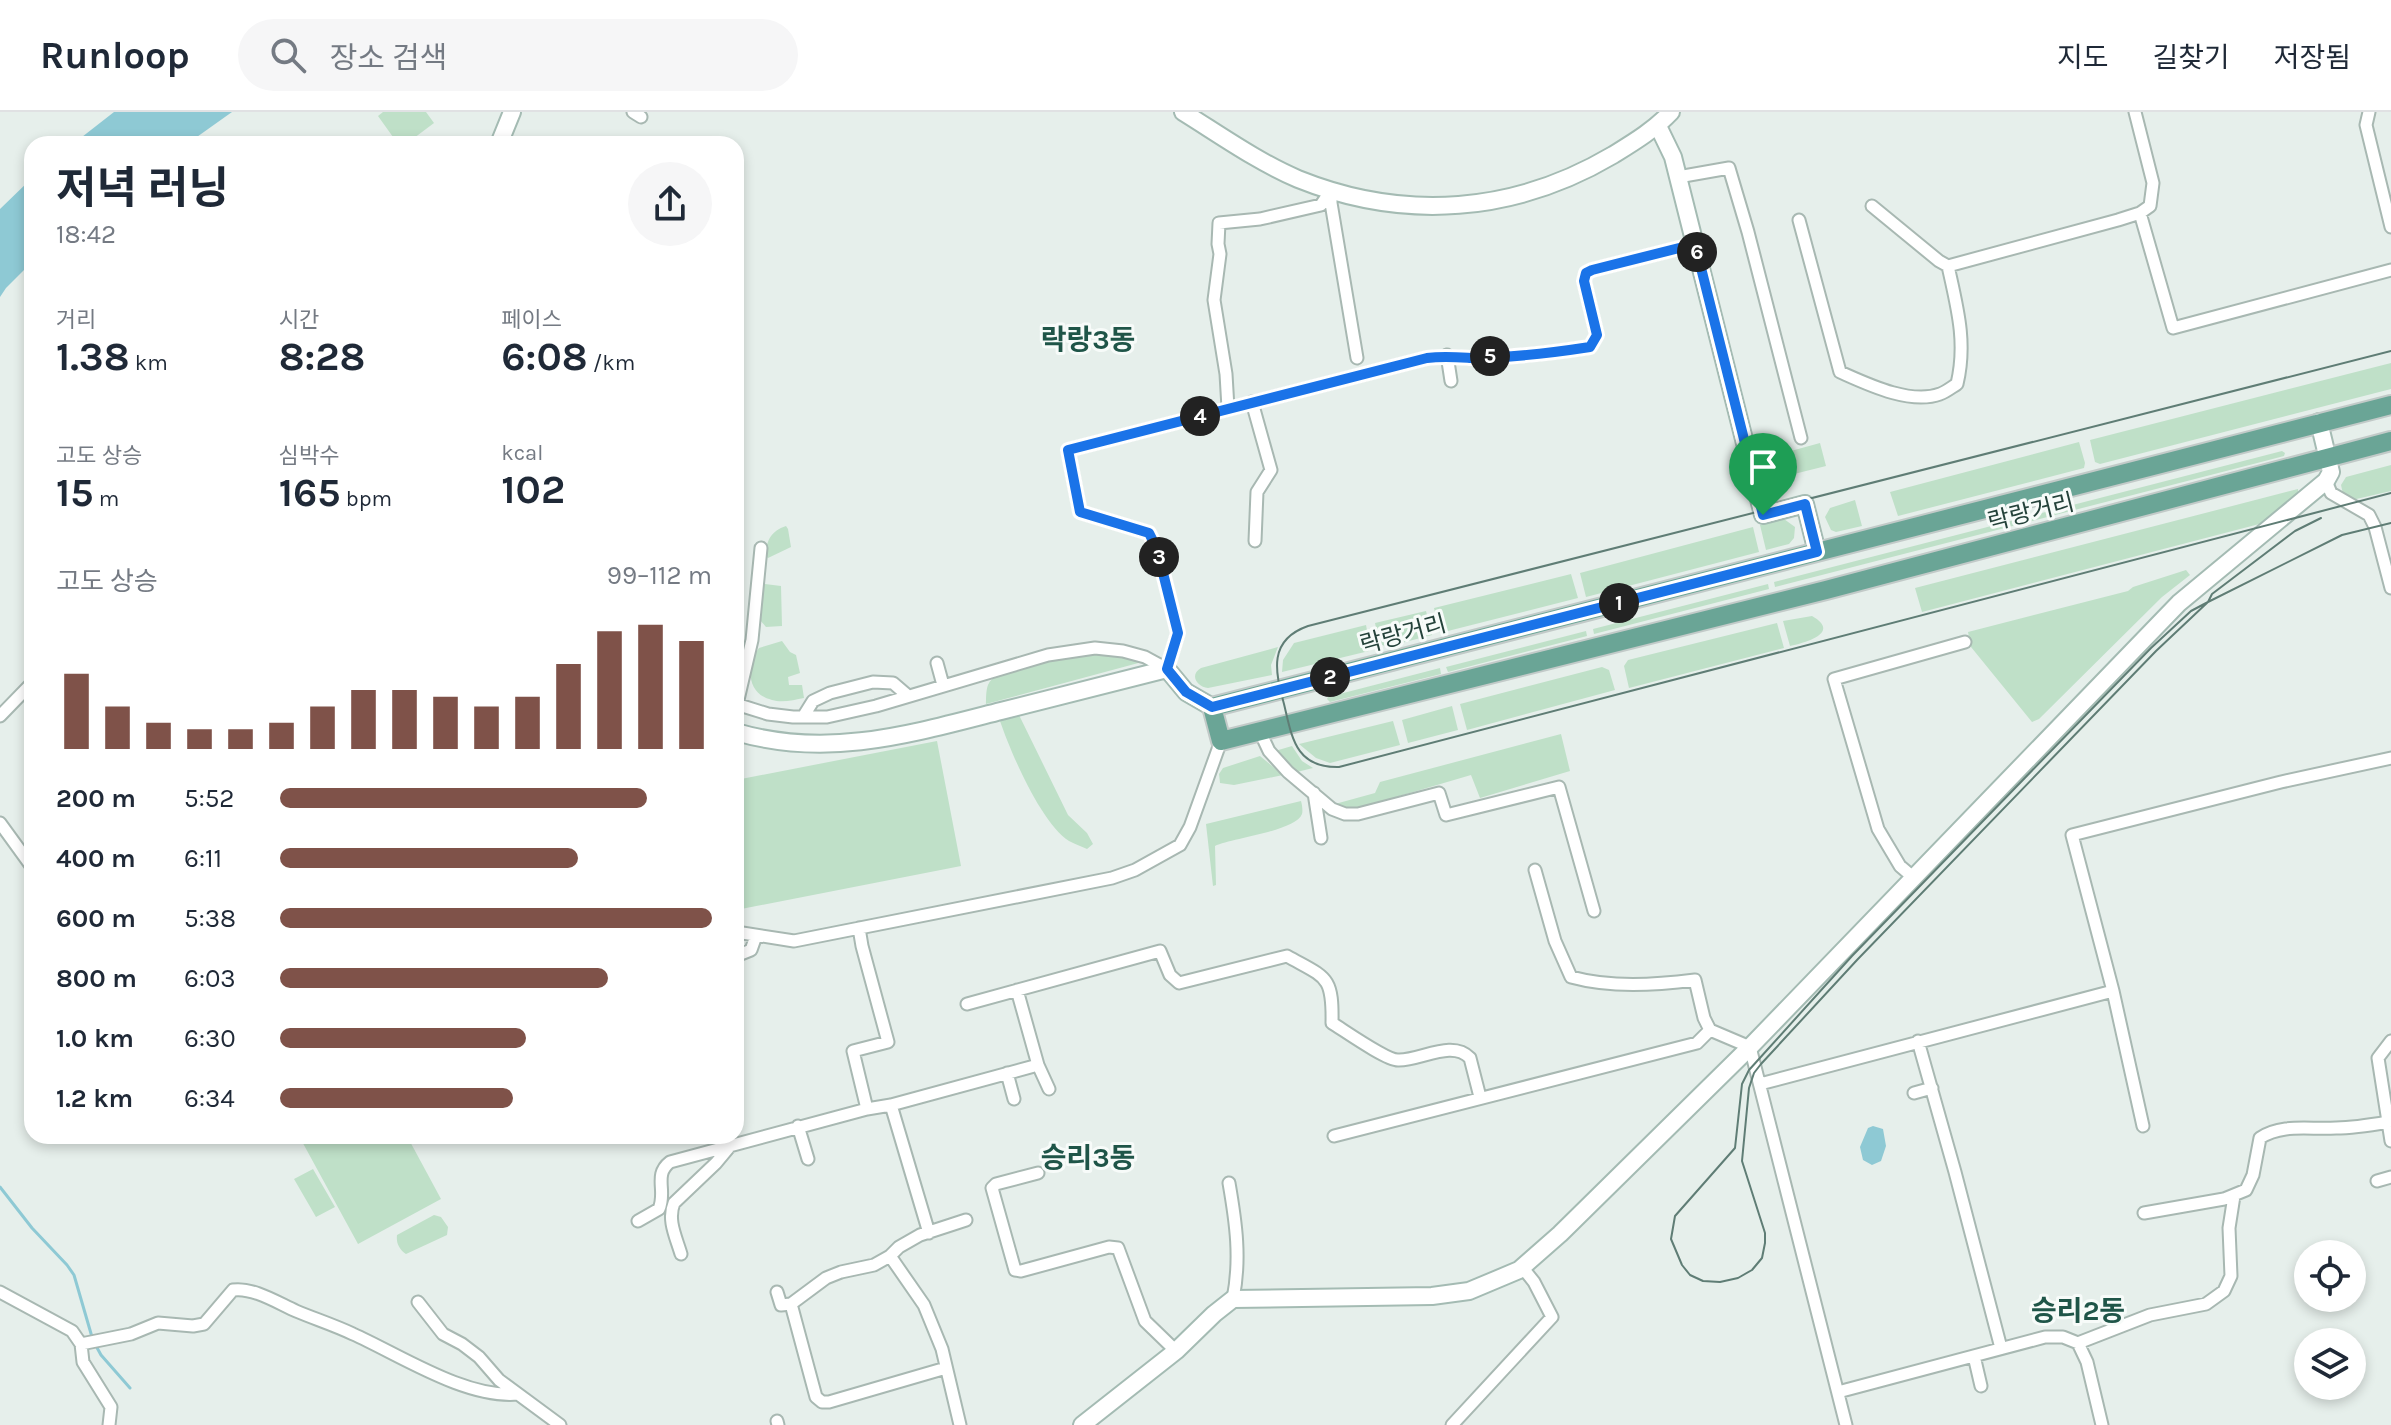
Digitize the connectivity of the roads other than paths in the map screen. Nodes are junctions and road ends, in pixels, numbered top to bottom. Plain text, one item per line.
1 (512, 112) edge
2 (1183, 112) edge
3 (1671, 112) edge
4 (2135, 112) edge
5 (2369, 112) edge
6 (1658, 126) junction
7 (502, 136) edge
8 (1678, 177) junction
9 (1331, 190) junction
10 (1872, 206) dead end
11 (2140, 213) junction
12 (1799, 220) dead end
13 (2391, 227) edge
14 (1695, 244) junction
15 (1948, 266) junction
16 (2391, 270) edge
17 (1447, 355) junction
18 (1357, 358) dead end
19 (1451, 381) dead end
20 (1252, 402) junction
21 (2391, 405) edge
22 (1228, 408) junction
23 (2319, 422) junction
24 (1801, 438) dead end
25 (2391, 441) edge
26 (2328, 456) junction
27 (2326, 481) junction
28 (1255, 541) dead end
29 (761, 548) dead end
30 (1817, 552) junction
31 (2391, 588) edge
32 (1965, 642) dead end
33 (937, 663) dead end
34 (1167, 669) junction
35 (744, 674) edge
36 (943, 685) junction
37 (24, 691) edge
38 (907, 695) junction
39 (744, 706) edge
40 (1212, 707) junction
41 (0, 716) edge
42 (803, 717) junction
43 (1260, 732) junction
44 (744, 734) edge
45 (1221, 741) junction
46 (2391, 758) edge
47 (1314, 793) junction
48 (0, 823) edge
49 (1321, 838) dead end
50 (24, 856) edge
51 (1535, 870) dead end
52 (1914, 878) junction
53 (1594, 911) dead end
54 (859, 928) junction
55 (744, 934) edge
56 (756, 936) junction
57 (744, 953) edge
58 (1017, 990) junction
59 (2113, 991) junction
60 (967, 1004) dead end
61 (1710, 1030) junction
62 (1918, 1041) junction
63 (2391, 1041) edge
64 (1750, 1047) junction
65 (1038, 1065) junction
66 (1007, 1073) junction
67 (1760, 1084) junction
68 (1932, 1088) junction
69 (1049, 1089) dead end
70 (1914, 1093) dead end
71 (1480, 1097) junction
72 (1014, 1099) dead end
73 (891, 1105) junction
74 (867, 1109) junction
75 (2388, 1122) junction
76 (798, 1126) junction
77 (2143, 1126) dead end
78 (1334, 1136) dead end
79 (744, 1141) edge
80 (2391, 1141) edge
81 (735, 1144) edge
82 (731, 1145) junction
83 (808, 1159) dead end
84 (1038, 1173) dead end
85 (2391, 1177) edge
86 (2377, 1181) dead end
87 (1229, 1183) dead end
88 (2234, 1196) junction
89 (2144, 1213) dead end
90 (966, 1220) dead end
91 (638, 1221) dead end
92 (929, 1233) junction
93 (681, 1254) dead end
94 (890, 1256) junction
95 (1522, 1267) junction
96 (0, 1292) edge
97 (777, 1292) dead end
98 (1233, 1299) junction
99 (418, 1302) dead end
100 (791, 1304) junction
101 (2078, 1343) junction
102 (81, 1344) junction
103 (2001, 1348) junction
104 (1176, 1351) junction
105 (1974, 1356) junction
106 (946, 1368) junction
107 (1981, 1386) dead end
108 (1838, 1392) junction
109 (518, 1394) junction
110 (109, 1425) edge
111 (560, 1425) edge
112 (960, 1425) edge
113 (1082, 1425) edge
114 (1452, 1425) edge
115 (1846, 1425) edge
116 (2102, 1425) edge

1 - 7 main road
2 - 9 main road
3 - 6 main road
4 - 11 street
5 - 13 street
6 - 8 main road
6 - 9 main road
8 - 14 main road
8 - 24 street
9 - 18 street
9 - 22 street
10 - 15 street
11 - 15 street
11 - 16 street
12 - 15 street
14 - 17 street
14 - 30 main road
17 - 19 street
17 - 20 street
20 - 22 street
20 - 28 street
21 - 23 main road, 락랑거리
22 - 34 street
23 - 26 main road
23 - 30 main road, 락랑거리
25 - 26 main road, 락랑거리
26 - 27 main road
26 - 43 main road, 락랑거리
27 - 31 street
27 - 52 main road
29 - 35 street
30 - 40 main road, 락랑거리
32 - 52 street
33 - 36 street
34 - 36 street
34 - 40 main road
34 - 44 main road
36 - 38 street
37 - 41 street
38 - 42 street
38 - 42 street
39 - 42 street
40 - 45 main road
43 - 45 main road, 락랑거리
43 - 47 street
45 - 54 street
46 - 59 street
47 - 49 street
47 - 53 street
48 - 50 street
51 - 61 street
52 - 64 main road
54 - 56 street
54 - 74 street
55 - 56 street
56 - 57 street
58 - 60 street
58 - 65 street
58 - 71 street
59 - 62 street
59 - 77 street
61 - 64 street
61 - 71 street
62 - 67 street
62 - 68 street
63 - 75 street
64 - 67 street
64 - 95 main road
65 - 66 street
65 - 69 street
66 - 72 street
66 - 73 street
67 - 108 street
68 - 70 street
68 - 103 street
71 - 78 street
73 - 74 street
73 - 92 street
74 - 76 street
75 - 80 street
75 - 88 street
76 - 79 street
76 - 83 street
81 - 82 street
82 - 91 street
82 - 93 street
84 - 104 street
85 - 86 street
87 - 98 street
88 - 89 street
88 - 101 street
90 - 92 street
92 - 94 street
94 - 100 street
94 - 106 street
95 - 98 main road
95 - 114 street
96 - 102 street
97 - 100 street
98 - 104 main road
99 - 109 street
100 - 106 street
101 - 103 street
101 - 116 street
102 - 109 street
102 - 110 street
103 - 105 street
104 - 113 main road
105 - 107 street
105 - 108 street
106 - 112 street
108 - 115 street
109 - 111 street

